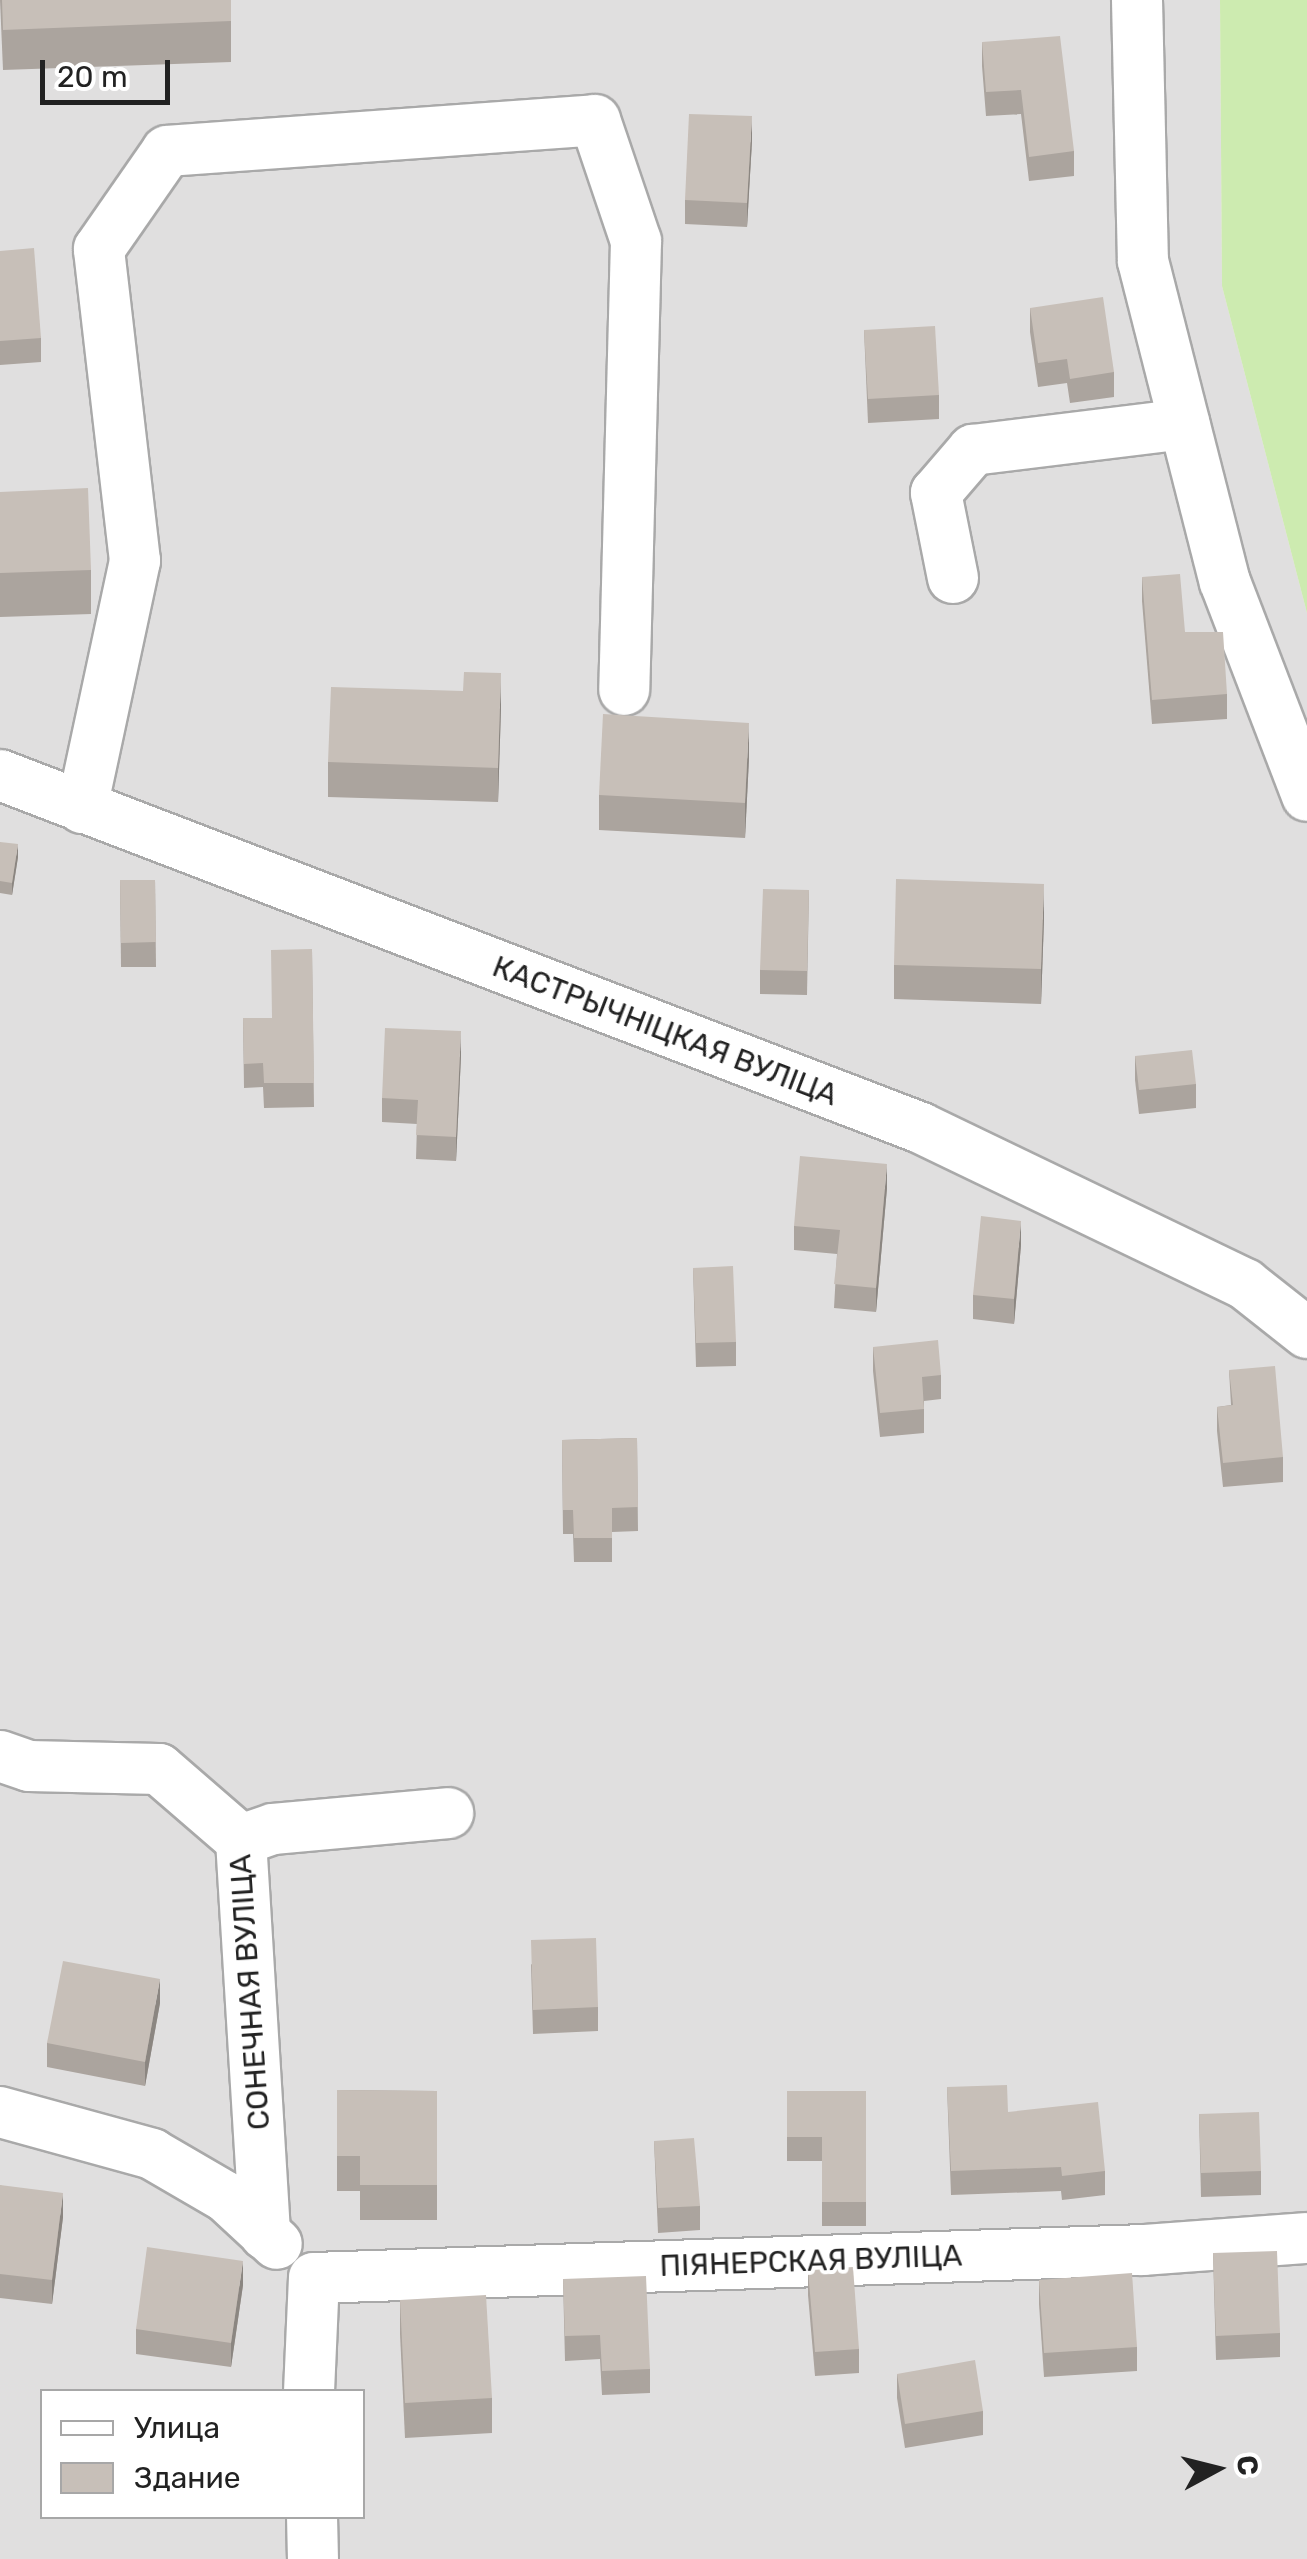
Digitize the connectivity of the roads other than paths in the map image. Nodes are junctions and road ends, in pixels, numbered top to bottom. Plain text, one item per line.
1 (1138, 0) edge
2 (1184, 424) junction
3 (953, 578) dead end
4 (624, 690) dead end
5 (0, 776) edge
6 (1307, 796) edge
7 (82, 808) junction
8 (1307, 1333) edge
9 (0, 1756) edge
10 (448, 1813) dead end
11 (241, 1840) junction
12 (0, 2112) edge
13 (266, 2234) junction
14 (1307, 2238) edge
15 (314, 2278) junction
16 (309, 2389) edge
17 (312, 2519) edge
18 (312, 2559) edge

1 - 2 street
2 - 3 street
2 - 6 street
4 - 7 street
5 - 7 street, КАСТРЫЧНІЦКАЯ ВУЛІЦА
7 - 8 street, КАСТРЫЧНІЦКАЯ ВУЛІЦА
9 - 11 street, СОНЕЧНАЯ ВУЛІЦА
10 - 11 street
11 - 13 street, СОНЕЧНАЯ ВУЛІЦА
12 - 13 street
13 - 15 street
14 - 15 street, ПІЯНЕРСКАЯ ВУЛІЦА
15 - 16 street
17 - 18 street

